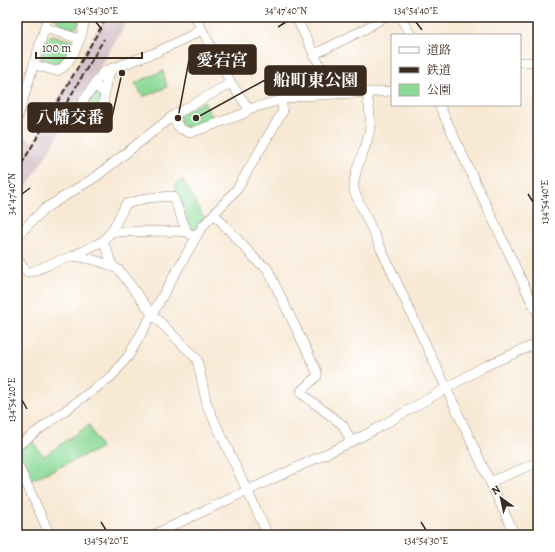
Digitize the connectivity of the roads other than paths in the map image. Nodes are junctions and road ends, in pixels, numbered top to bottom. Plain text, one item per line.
1 (48, 17) edge
2 (83, 17) edge
3 (195, 17) edge
4 (296, 17) edge
5 (384, 17) edge
6 (400, 17) edge
7 (45, 28) junction
8 (202, 30) junction
9 (410, 34) edge
10 (80, 39) junction
11 (313, 55) junction
12 (521, 62) edge
13 (538, 62) edge
14 (35, 65) junction
15 (112, 68) junction
16 (231, 84) junction
17 (391, 91) edge
18 (89, 92) junction
19 (367, 92) junction
20 (104, 93) junction
21 (333, 94) junction
22 (281, 100) junction
23 (439, 106) edge
24 (249, 109) junction
25 (171, 117) junction
26 (17, 120) edge
27 (214, 214) junction
28 (111, 232) junction
29 (187, 232) junction
30 (17, 236) edge
31 (196, 237) junction
32 (103, 241) junction
33 (73, 256) junction
34 (17, 258) edge
35 (113, 266) junction
36 (22, 273) edge
37 (153, 315) junction
38 (538, 315) edge
39 (538, 343) edge
40 (446, 387) junction
41 (351, 442) junction
42 (17, 446) edge
43 (538, 462) edge
44 (17, 463) edge
45 (490, 482) junction
46 (247, 491) junction
47 (50, 535) edge
48 (152, 535) edge
49 (268, 535) edge
50 (515, 535) edge

1 - 7 street
2 - 10 street
3 - 8 street
4 - 11 street
5 - 11 street
6 - 9 street
7 - 10 street
7 - 14 street
8 - 15 street
8 - 16 street
10 - 14 street
11 - 21 street
12 - 13 street
14 - 26 street
15 - 18 street
15 - 20 street
16 - 24 street
16 - 25 street
17 - 19 street
18 - 20 street
18 - 20 street
19 - 21 street
19 - 40 street
21 - 22 street
22 - 24 street
22 - 27 street
23 - 38 street
24 - 25 street
25 - 30 street
27 - 31 street
27 - 41 street
28 - 29 street
28 - 29 street
28 - 32 street
29 - 31 street
31 - 37 street
32 - 33 street
32 - 35 street
33 - 35 street
33 - 36 street
34 - 36 street
35 - 37 street
37 - 42 street
37 - 46 street
39 - 40 street
40 - 41 street
40 - 45 street
41 - 46 street
43 - 45 street
44 - 47 street
45 - 50 street
46 - 48 street
46 - 49 street

